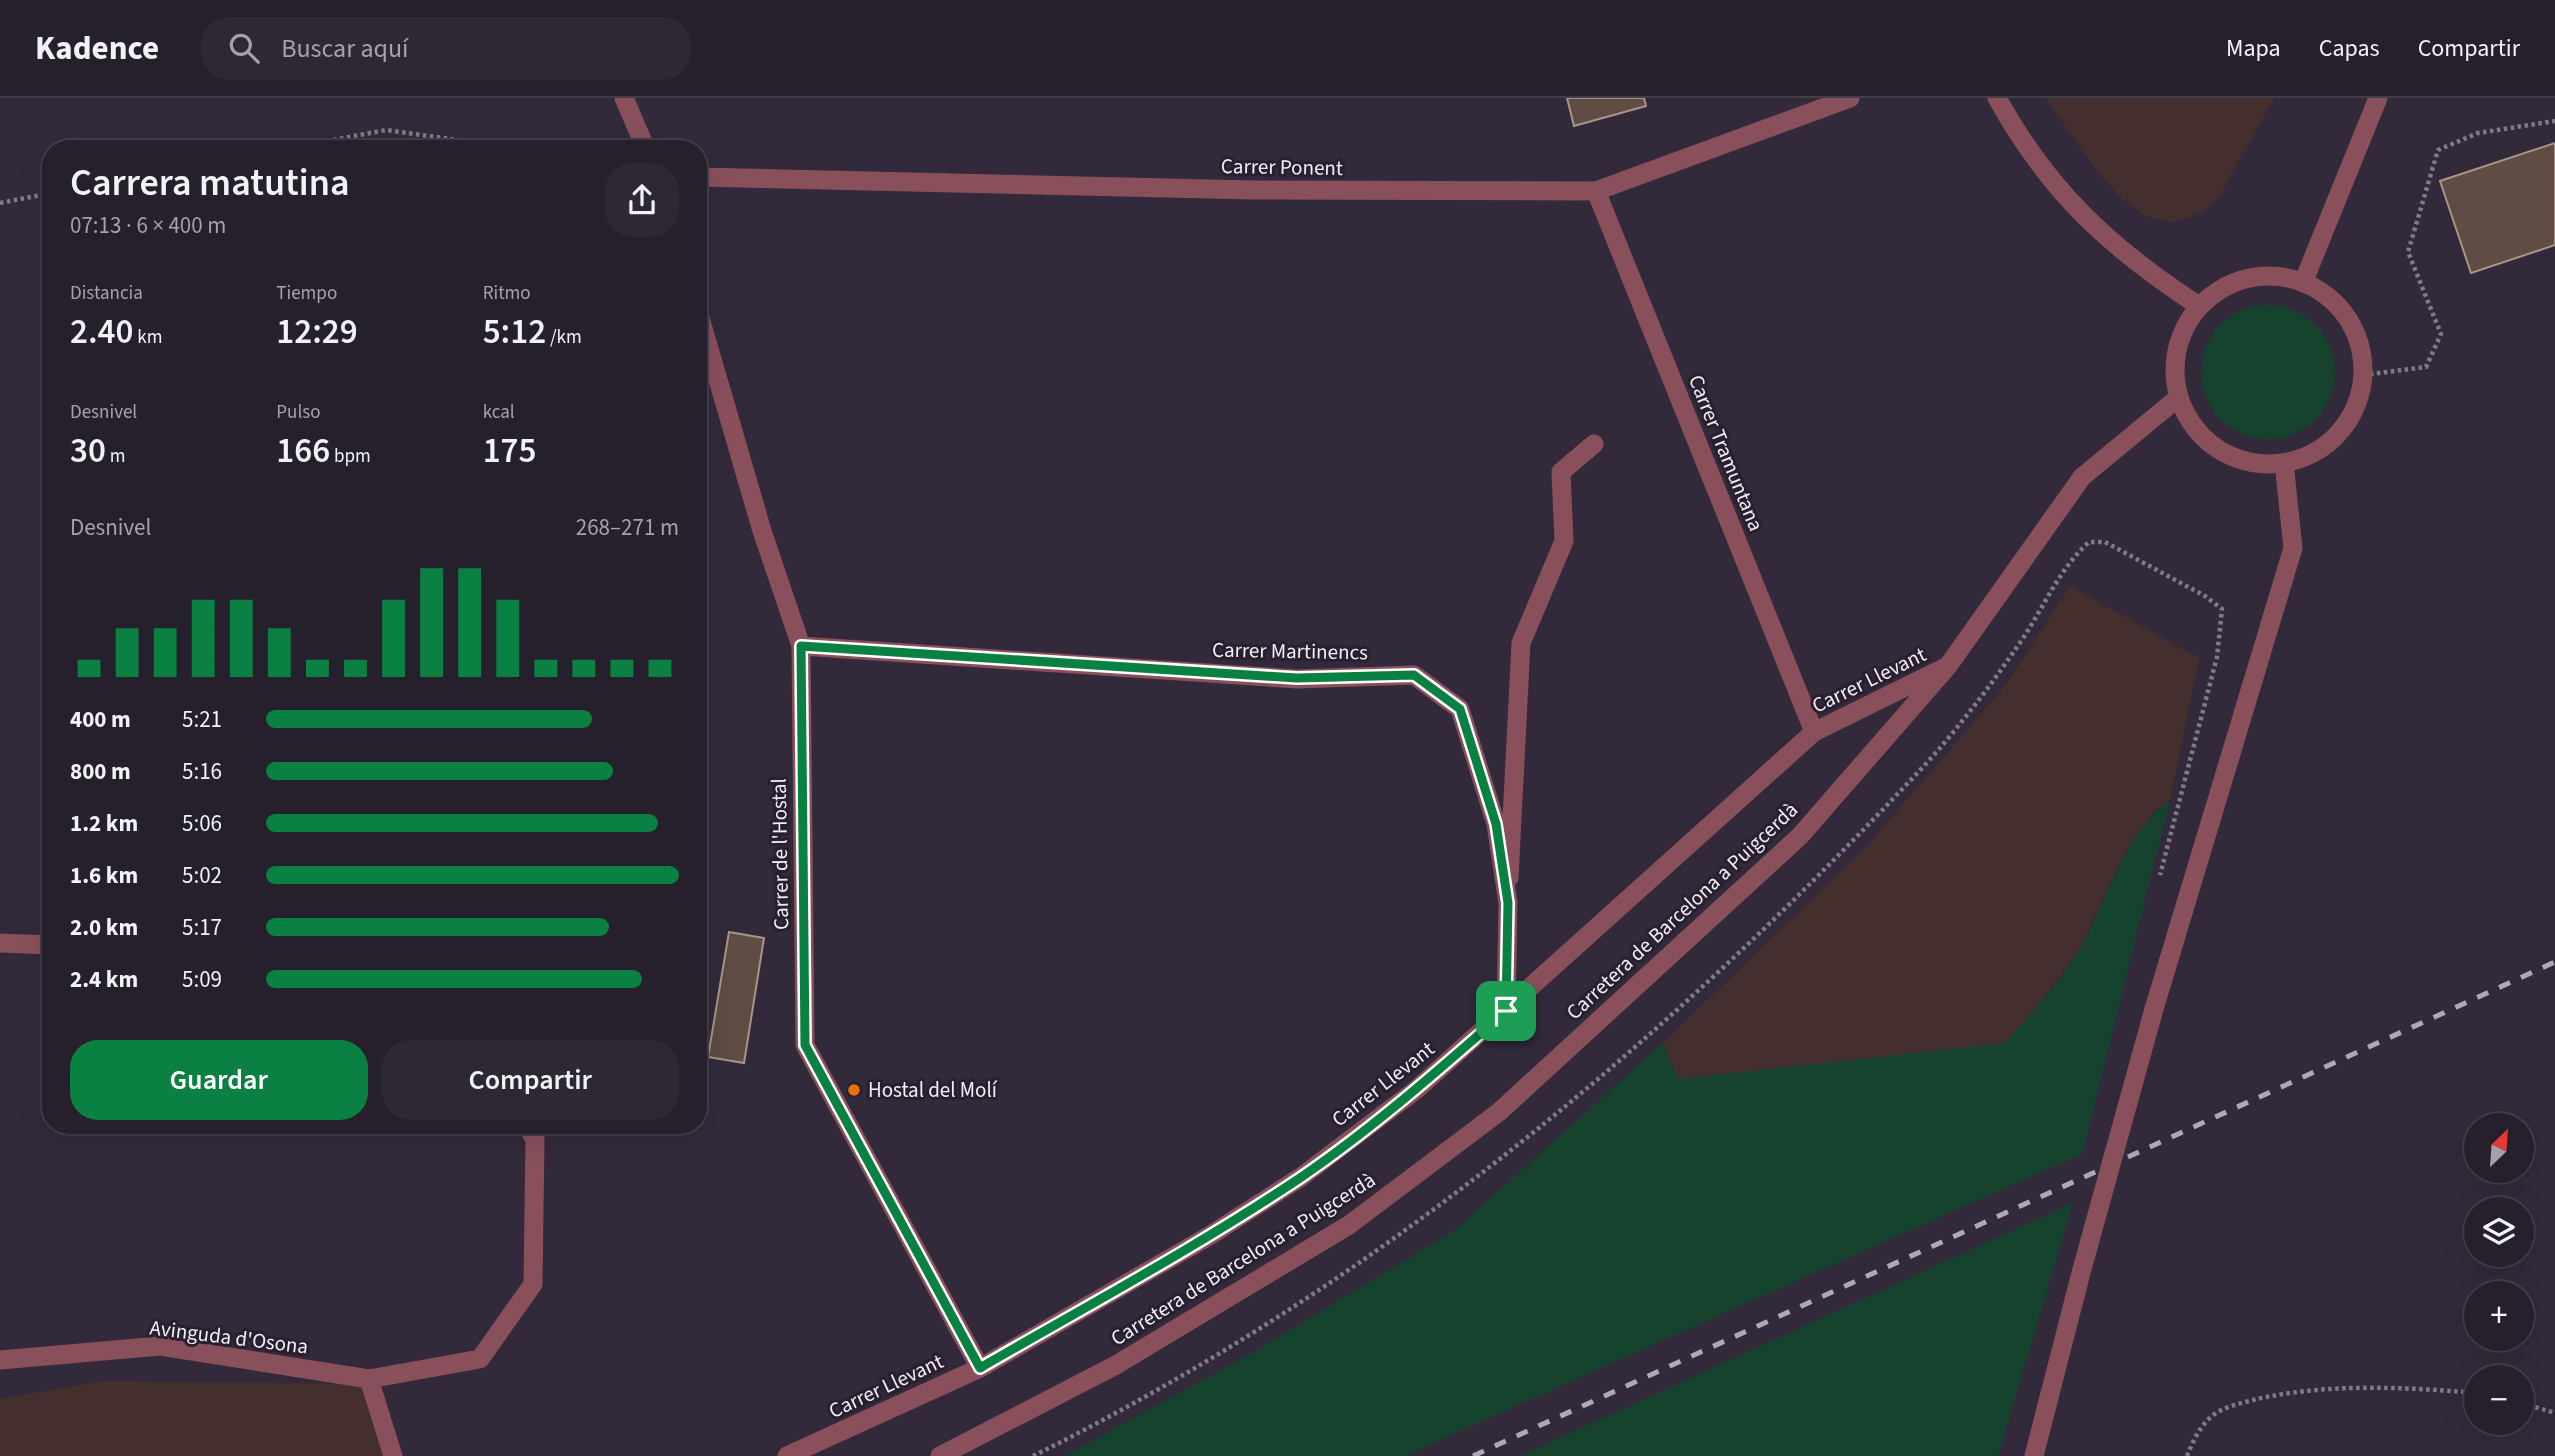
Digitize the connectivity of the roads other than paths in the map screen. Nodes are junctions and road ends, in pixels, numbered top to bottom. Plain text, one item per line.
1 (624, 98) edge
2 (1850, 98) edge
3 (1997, 98) edge
4 (2378, 98) edge
5 (642, 140) edge
6 (707, 177) edge
7 (1596, 191) junction
8 (2304, 282) junction
9 (2199, 306) junction
10 (707, 343) edge
11 (2179, 397) junction
12 (1594, 444) dead end
13 (2284, 463) junction
14 (801, 646) junction
15 (1948, 666) junction
16 (1814, 732) junction
17 (1508, 903) junction
18 (0, 943) edge
19 (42, 945) edge
20 (1506, 1011) junction
21 (532, 1134) edge
22 (0, 1360) edge
23 (980, 1368) junction
24 (369, 1379) junction
25 (393, 1456) edge
26 (788, 1456) edge
27 (940, 1456) edge
28 (2034, 1456) edge

1 - 5 street
2 - 7 street, Carrer Ponent
3 - 9 street
4 - 8 street
6 - 7 street, Carrer Ponent
7 - 16 street, Carrer Tramuntana
8 - 9 street
8 - 13 street
9 - 11 street
10 - 14 street, Carrer de l'Hostal
11 - 13 street
11 - 15 street, Carretera de Barcelona a Puigcerdà
12 - 17 street
13 - 28 street, bridge
14 - 17 street, Carrer Martinencs
14 - 23 street, Carrer de l'Hostal
15 - 16 street, Carrer Llevant
15 - 27 street, Carretera de Barcelona a Puigcerdà
16 - 20 street, Carrer Llevant
17 - 20 street, Carrer Martinencs
18 - 19 street
20 - 23 street, Carrer Llevant
21 - 24 street, Avinguda d'Osona
22 - 24 street, Avinguda d'Osona
23 - 26 street, Carrer Llevant
24 - 25 street

